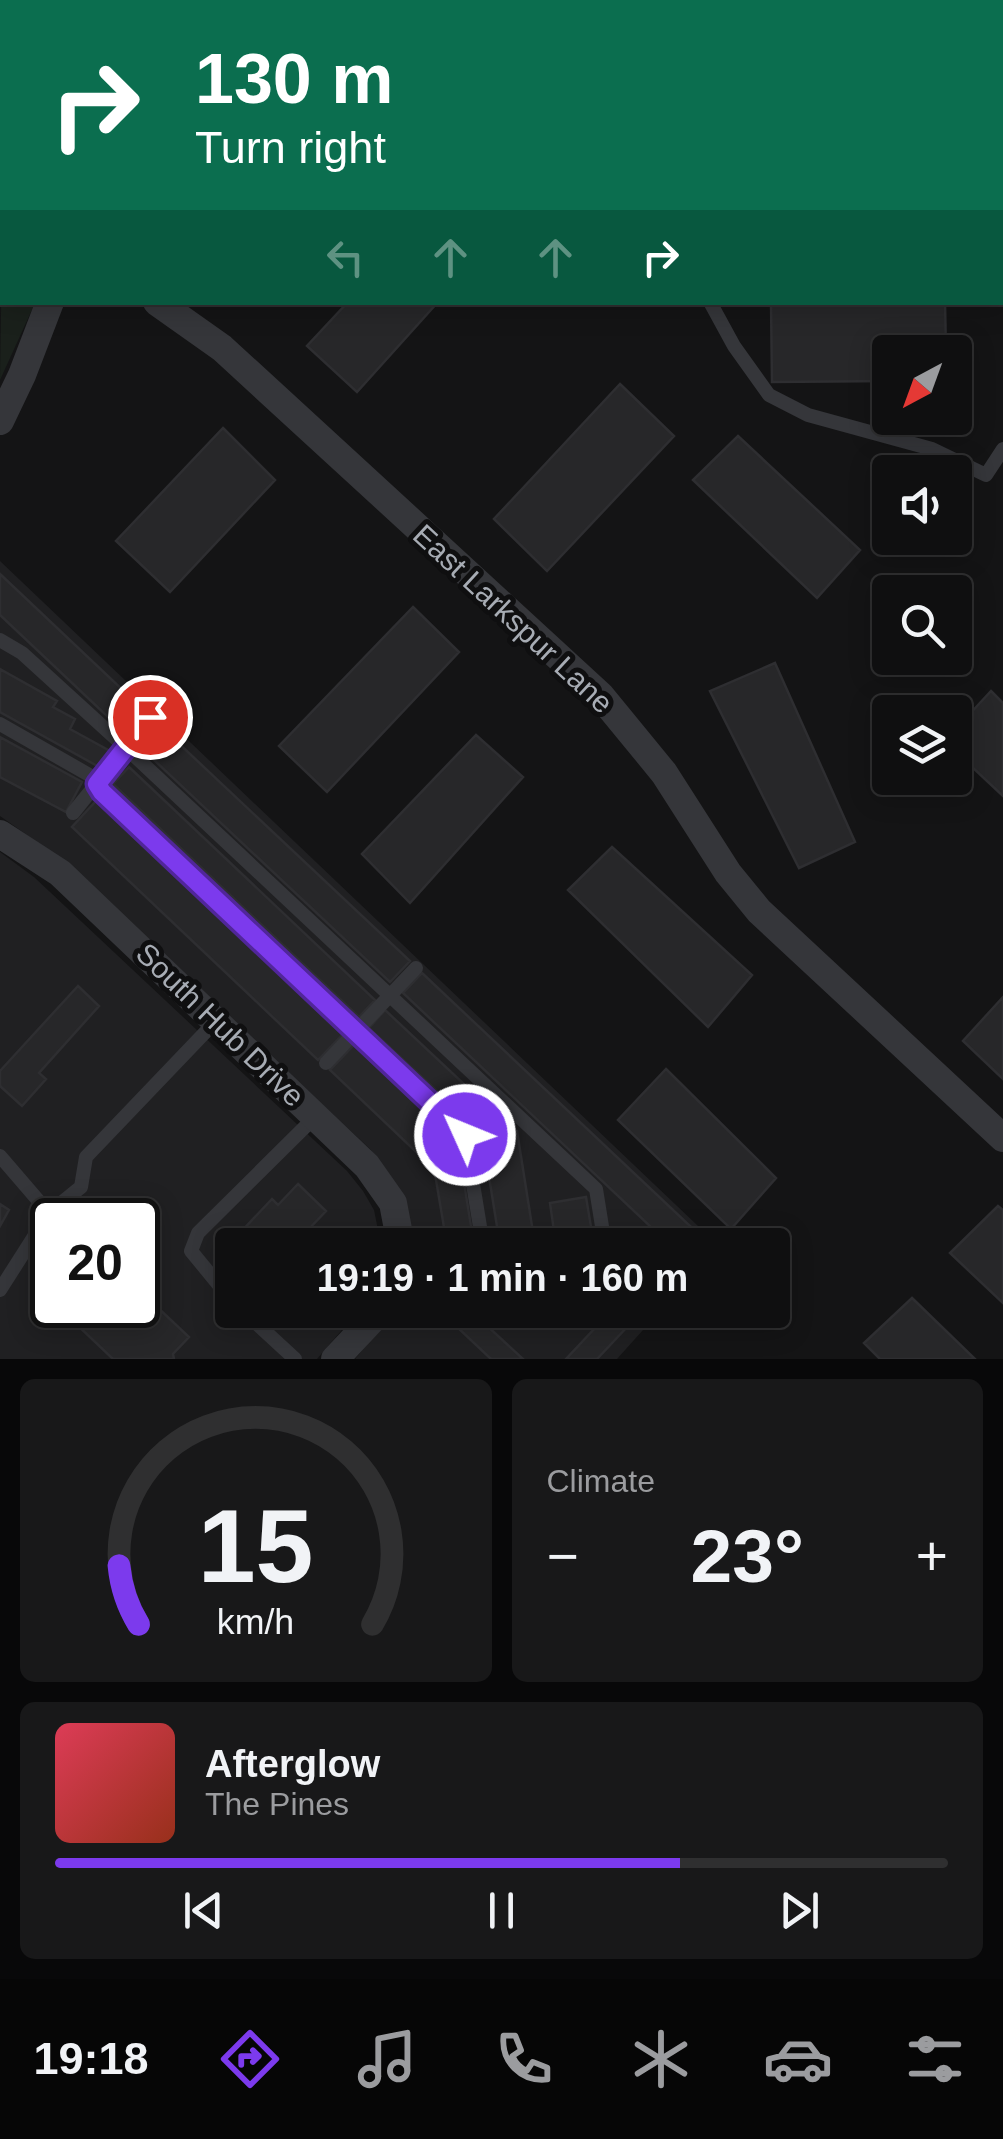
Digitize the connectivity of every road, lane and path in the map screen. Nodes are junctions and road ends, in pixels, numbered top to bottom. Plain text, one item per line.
1 (49, 305) edge
2 (161, 305) edge
3 (712, 305) edge
4 (0, 420) edge
5 (1003, 448) edge
6 (0, 640) edge
7 (150, 717) dead end
8 (0, 724) edge
9 (124, 746) junction
10 (97, 784) junction
11 (73, 813) dead end
12 (0, 834) edge
13 (416, 968) dead end
14 (390, 996) junction
15 (216, 1021) junction
16 (357, 1031) junction
17 (326, 1062) dead end
18 (316, 1116) junction
19 (1003, 1138) edge
20 (0, 1156) edge
21 (36, 1198) edge
22 (67, 1198) edge
23 (398, 1228) edge
24 (480, 1228) edge
25 (602, 1228) edge
26 (30, 1243) edge
27 (215, 1280) edge
28 (0, 1290) edge
29 (261, 1328) edge
30 (363, 1328) edge
31 (295, 1359) edge
32 (335, 1359) edge

1 - 4 street
2 - 19 street, East Larkspur Lane
3 - 5 lane
6 - 9 lane
7 - 9 lane
8 - 10 lane
9 - 10 lane
9 - 14 lane
10 - 11 lane
10 - 16 lane
12 - 15 street, South Hub Drive
13 - 14 lane
14 - 16 lane
14 - 25 lane
15 - 18 street, South Hub Drive
15 - 22 lane
16 - 17 lane
16 - 24 lane
18 - 23 street, South Hub Drive
18 - 27 lane
20 - 21 lane
26 - 28 lane
29 - 31 lane
30 - 32 street

